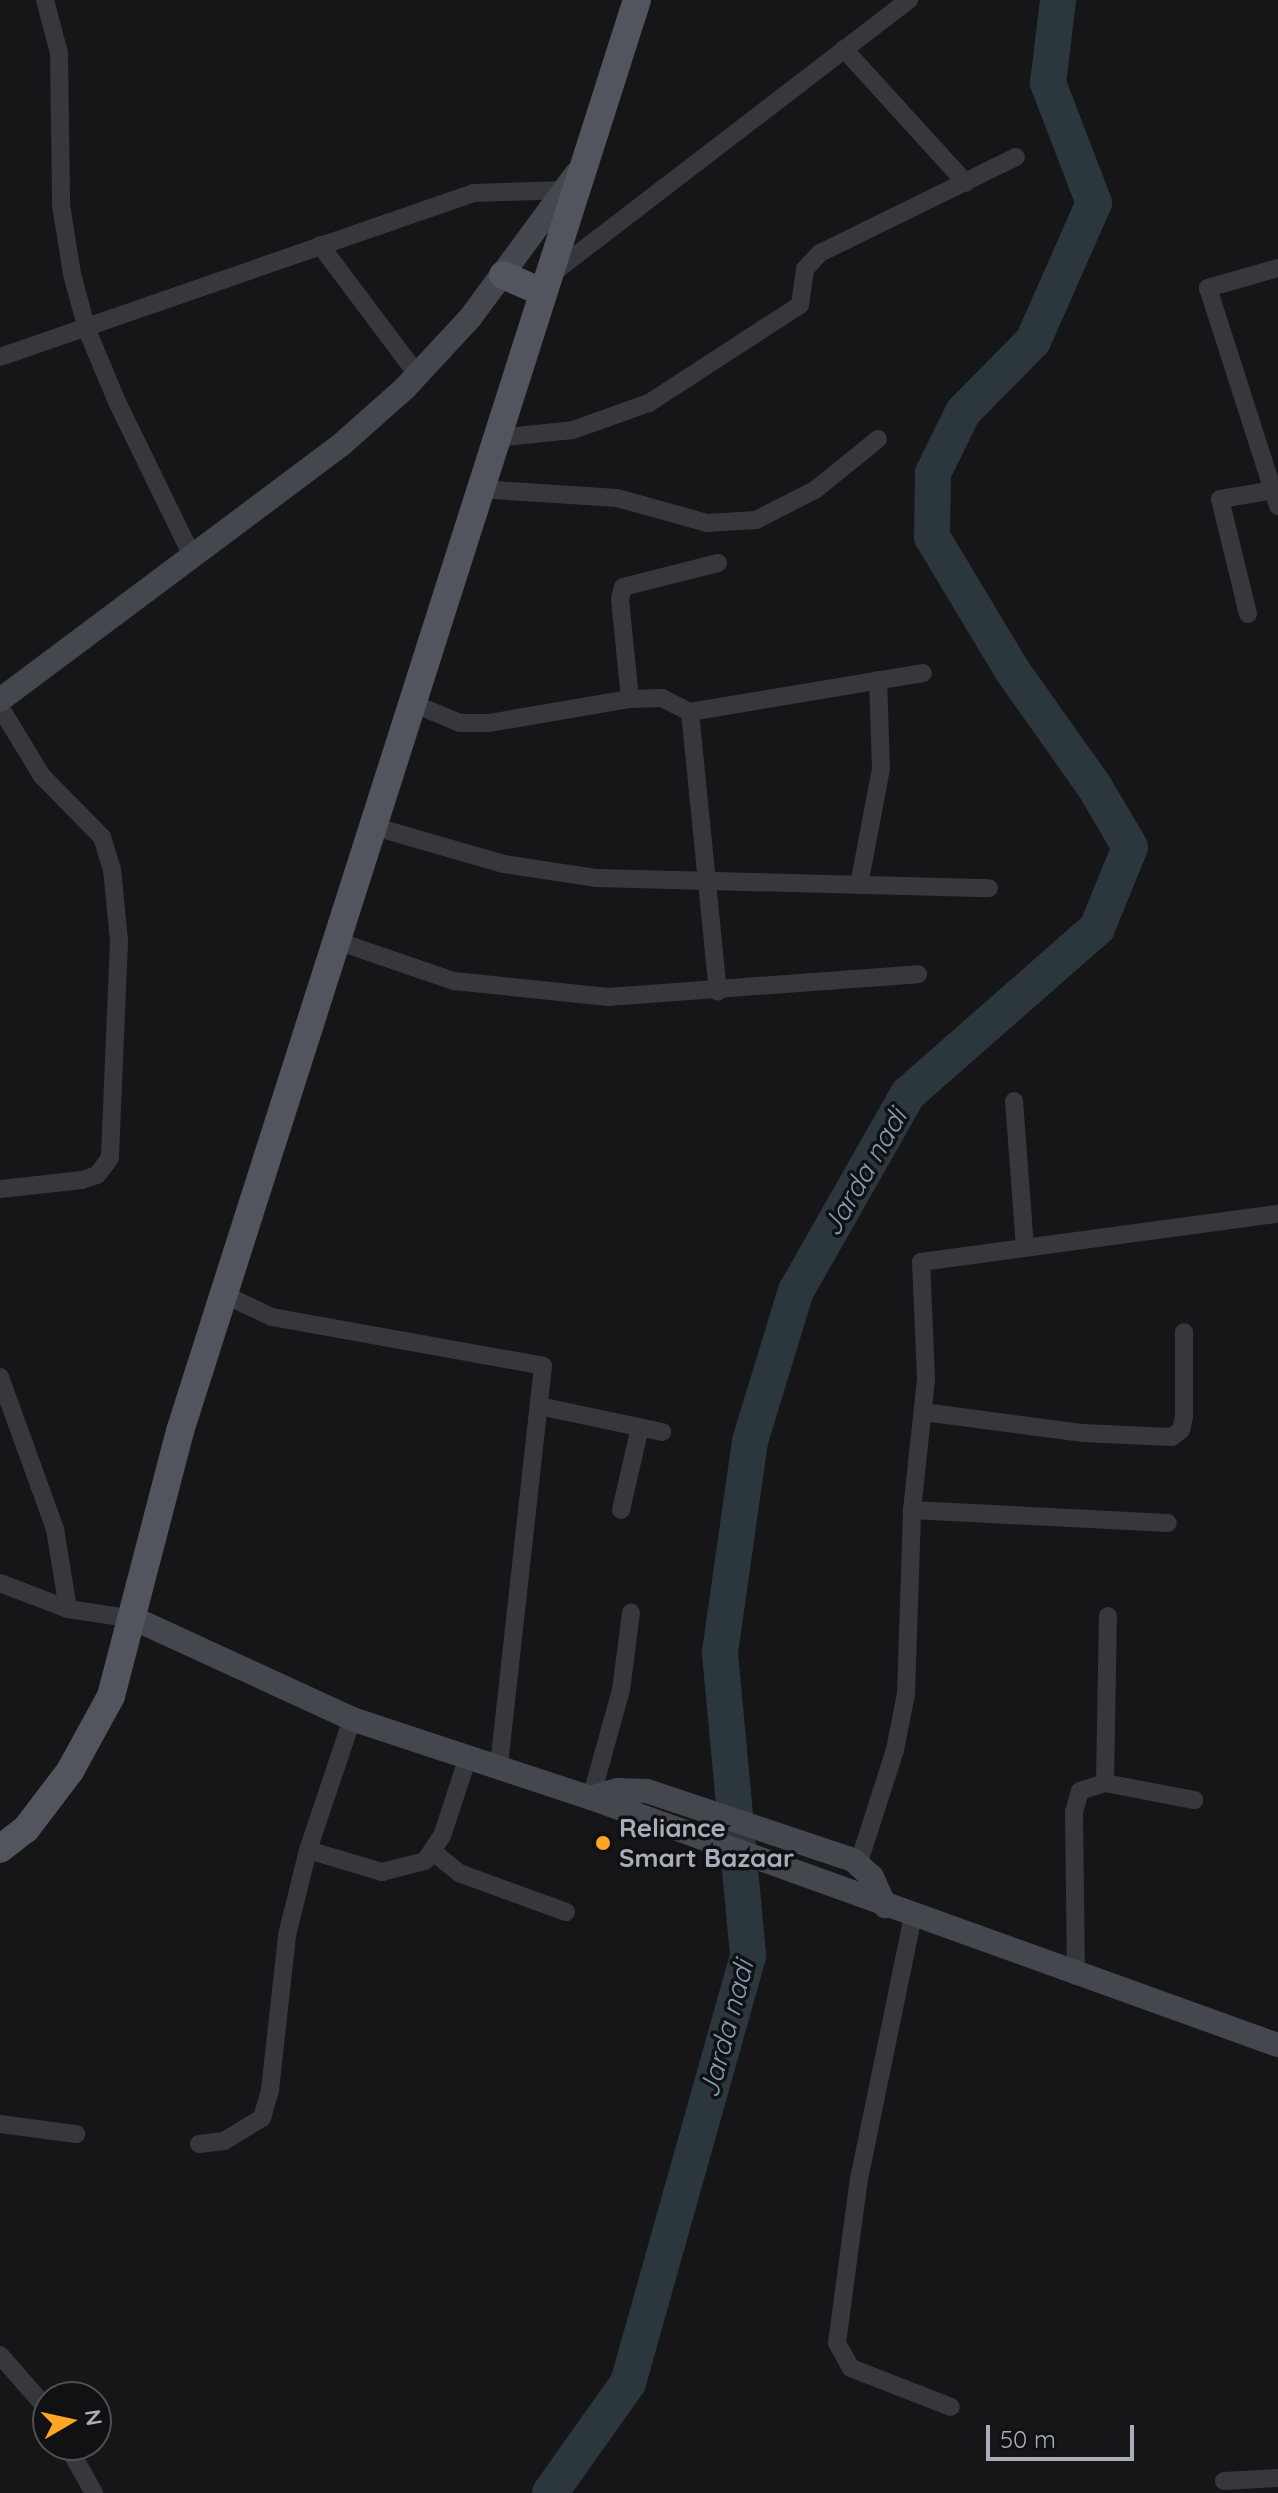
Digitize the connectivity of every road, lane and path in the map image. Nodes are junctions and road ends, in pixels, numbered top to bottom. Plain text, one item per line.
1 (45, 0) edge
2 (637, 0) edge
3 (909, 0) edge
4 (844, 49) junction
5 (1016, 157) dead end
6 (584, 163) junction
7 (966, 183) junction
8 (566, 190) junction
9 (320, 245) junction
10 (1278, 268) edge
11 (503, 275) junction
12 (545, 285) junction
13 (87, 330) junction
14 (0, 357) edge
15 (417, 374) junction
16 (496, 438) junction
17 (878, 439) dead end
18 (480, 489) junction
19 (1276, 498) edge
20 (192, 556) junction
21 (718, 563) dead end
22 (1248, 614) dead end
23 (923, 673) dead end
24 (878, 680) junction
25 (630, 699) junction
26 (0, 700) edge
27 (412, 703) junction
28 (0, 707) edge
29 (690, 712) junction
30 (372, 826) junction
31 (707, 881) junction
32 (859, 885) junction
33 (989, 888) dead end
34 (337, 941) junction
35 (918, 974) dead end
36 (718, 992) junction
37 (1014, 1101) dead end
38 (0, 1189) edge
39 (1278, 1214) edge
40 (1025, 1246) junction
41 (225, 1295) junction
42 (1184, 1332) dead end
43 (0, 1377) edge
44 (539, 1406) junction
45 (923, 1412) junction
46 (640, 1427) junction
47 (662, 1432) dead end
48 (621, 1510) dead end
49 (912, 1510) junction
50 (1168, 1523) dead end
51 (0, 1583) edge
52 (68, 1609) junction
53 (631, 1613) dead end
54 (1108, 1616) dead end
55 (135, 1619) junction
56 (352, 1719) junction
57 (468, 1757) junction
58 (499, 1767) junction
59 (1105, 1783) junction
60 (591, 1798) junction
61 (1194, 1800) dead end
62 (0, 1849) edge
63 (308, 1850) junction
64 (432, 1851) junction
65 (856, 1861) junction
66 (880, 1904) junction
67 (566, 1912) dead end
68 (913, 1916) junction
69 (1076, 1976) junction
70 (1278, 2045) edge
71 (0, 2124) edge
72 (76, 2134) dead end
73 (199, 2144) dead end
74 (0, 2355) edge
75 (32, 2392) edge
76 (951, 2407) dead end
77 (76, 2461) edge
78 (1278, 2478) edge
79 (1224, 2481) dead end
80 (94, 2493) edge

1 - 13 street
2 - 6 main road
3 - 4 street
4 - 7 street
4 - 12 street
5 - 7 street
6 - 8 street
6 - 12 main road
7 - 16 street
8 - 9 street
8 - 11 street
9 - 13 street
9 - 15 street
10 - 19 street
11 - 12 main road
11 - 15 street
12 - 16 main road
13 - 14 street
13 - 20 street
15 - 20 street
16 - 18 main road
17 - 18 street
18 - 27 main road
19 - 22 street
20 - 26 street
21 - 25 street
23 - 24 street
24 - 29 street
24 - 32 street
25 - 27 street
25 - 29 street
27 - 30 main road
28 - 38 street
29 - 31 street
30 - 31 street
30 - 34 main road
31 - 32 street
31 - 36 street
32 - 33 street
34 - 36 street
34 - 41 main road
35 - 36 street
37 - 40 street
39 - 40 street
40 - 45 street
41 - 44 street
41 - 55 main road
42 - 45 street
43 - 52 street
44 - 46 street
44 - 58 street
45 - 49 street
46 - 47 street
46 - 48 street
49 - 50 street
49 - 65 street
51 - 52 street
52 - 55 street
53 - 60 street
54 - 59 street
55 - 56 street
55 - 62 main road
56 - 57 street
56 - 63 street
57 - 58 street
57 - 64 street
58 - 60 street
59 - 61 street
59 - 69 street
60 - 65 street
60 - 66 street
63 - 64 street
63 - 73 street
64 - 67 street
65 - 66 street
66 - 68 street
68 - 69 street
68 - 76 street
69 - 70 street
71 - 72 street
74 - 75 street
77 - 80 street
78 - 79 street

